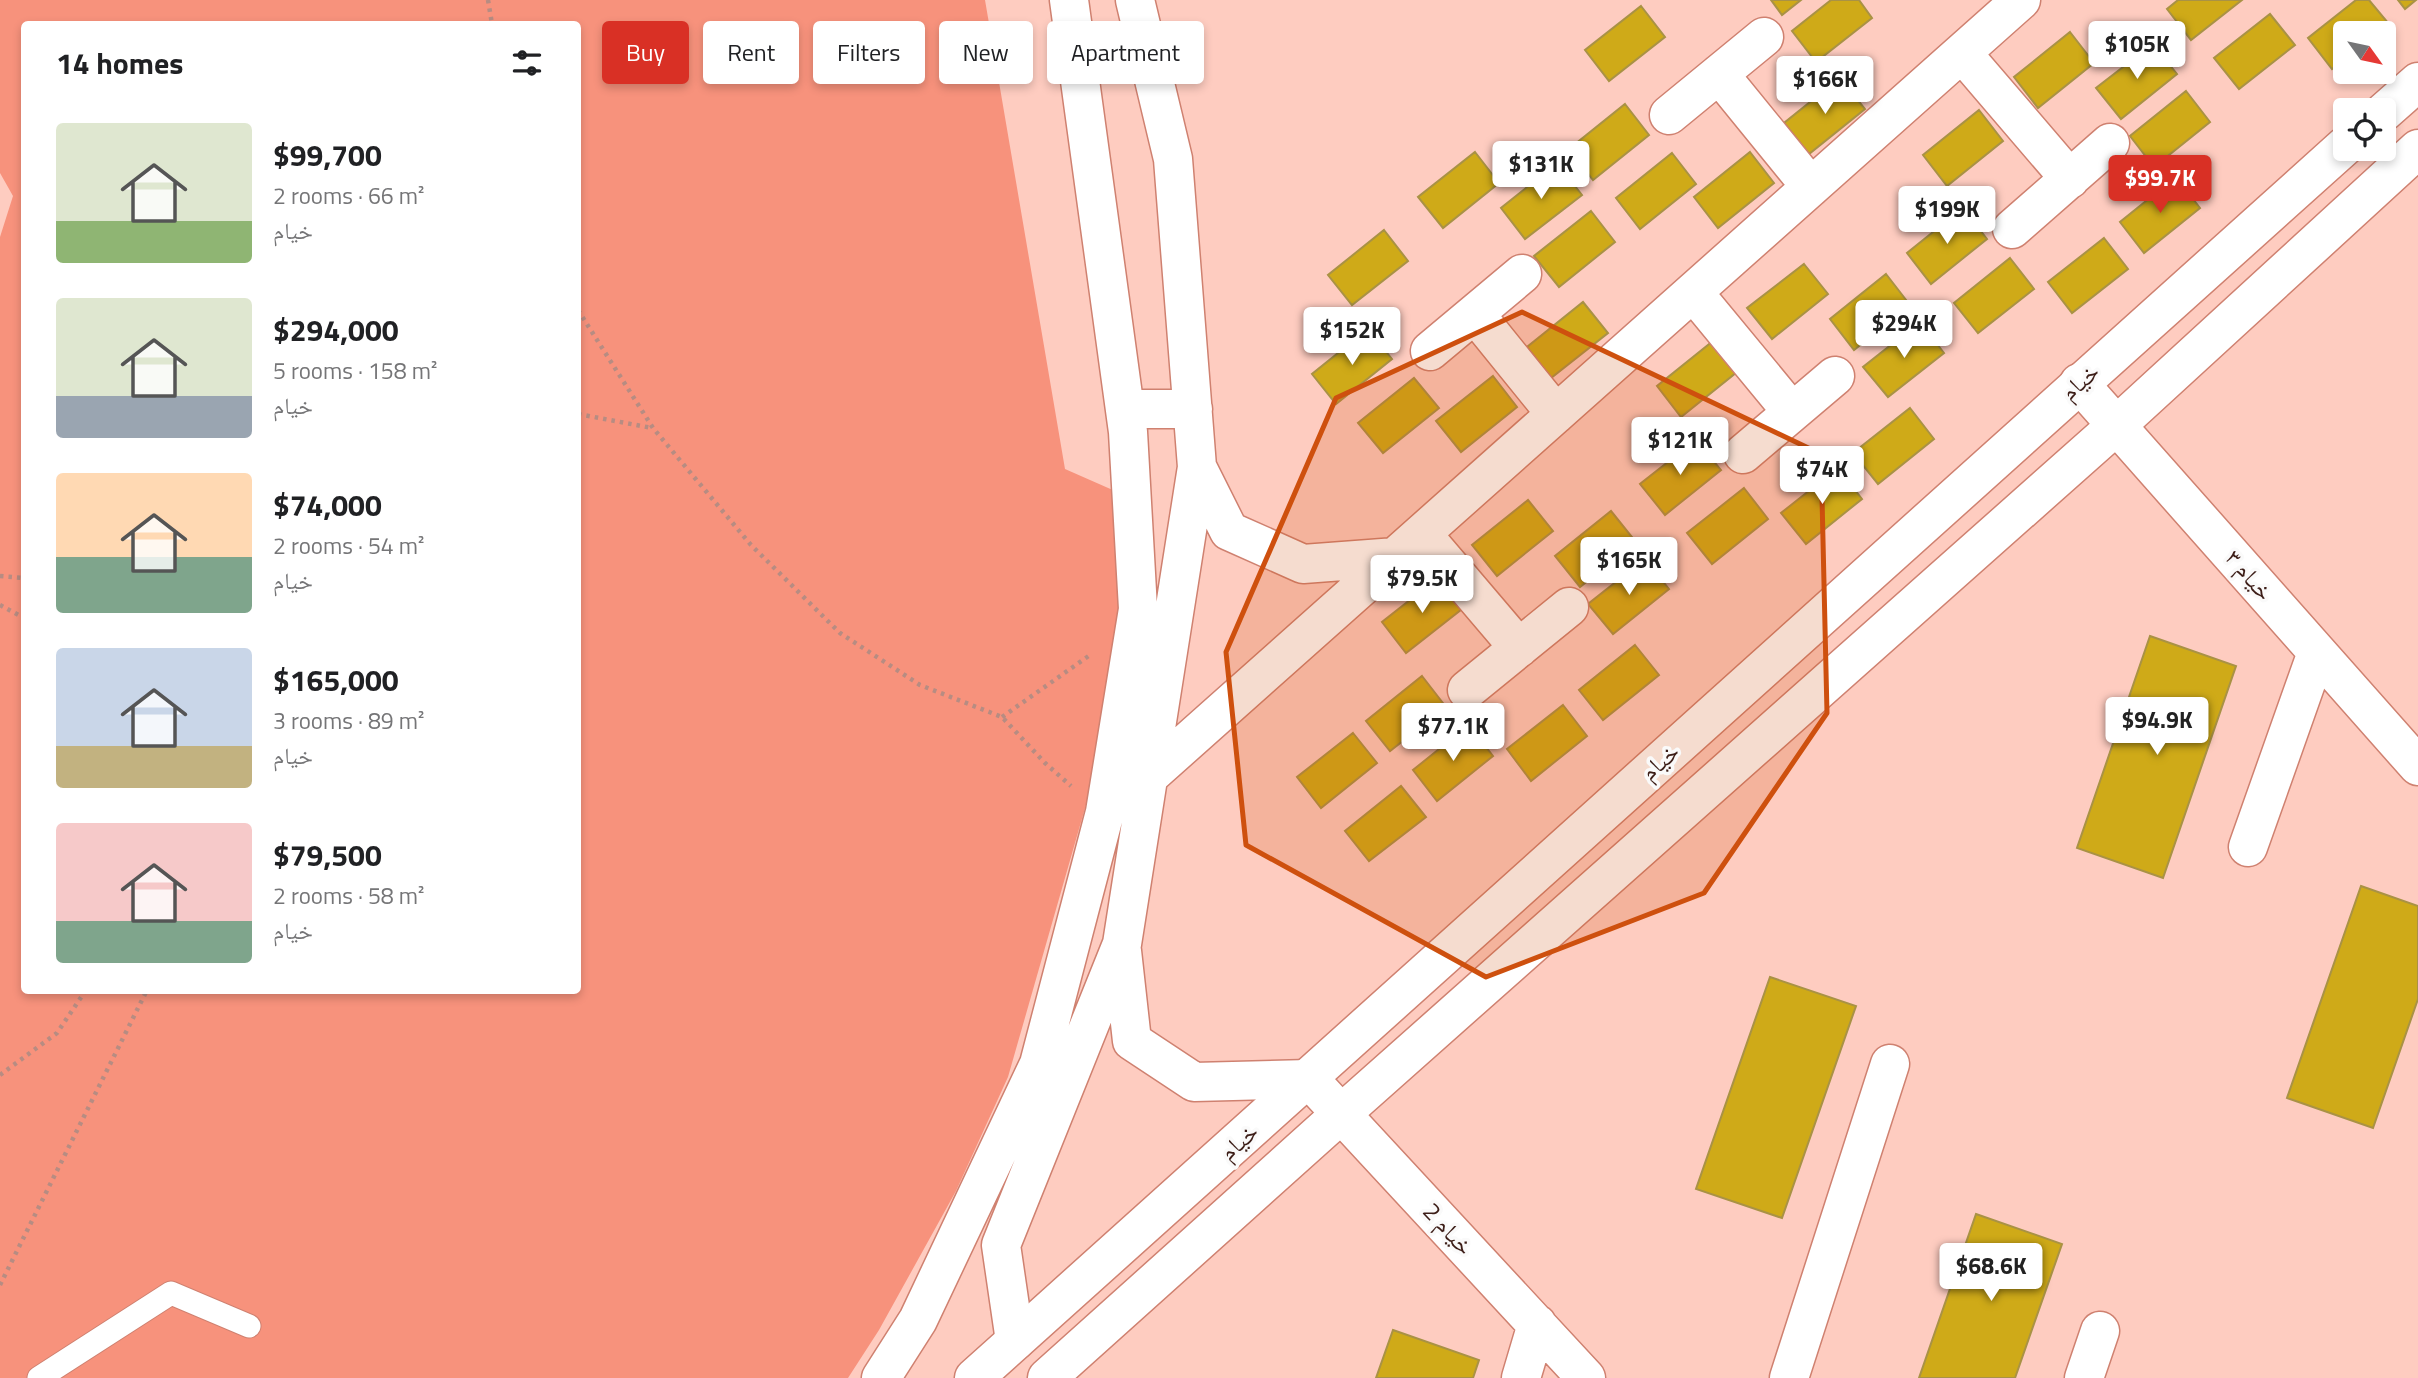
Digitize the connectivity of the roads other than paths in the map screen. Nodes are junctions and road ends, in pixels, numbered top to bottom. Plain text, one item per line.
1 (1069, 0) edge
2 (1135, 0) edge
3 (2021, 0) edge
4 (1764, 37) dead end
5 (1962, 53) junction
6 (1719, 74) junction
7 (2418, 82) edge
8 (2396, 101) edge
9 (1669, 115) dead end
10 (2110, 143) dead end
11 (2418, 149) edge
12 (2333, 157) edge
13 (2070, 179) junction
14 (1811, 187) junction
15 (2012, 229) dead end
16 (1522, 274) dead end
17 (1693, 292) junction
18 (1475, 314) junction
19 (1430, 351) dead end
20 (1835, 376) dead end
21 (2079, 383) junction
22 (1125, 409) junction
23 (1193, 409) junction
24 (1792, 412) junction
25 (1556, 414) junction
26 (2117, 425) junction
27 (1743, 454) dead end
28 (1197, 467) junction
29 (1409, 545) junction
30 (1569, 607) dead end
31 (1520, 648) junction
32 (2317, 652) junction
33 (1467, 690) dead end
34 (2418, 766) edge
35 (1148, 777) junction
36 (2248, 847) dead end
37 (1122, 944) junction
38 (1890, 1064) dead end
39 (1309, 1079) junction
40 (1341, 1114) junction
41 (1537, 1324) junction
42 (249, 1326) dead end
43 (2099, 1331) dead end
44 (1015, 1341) junction
45 (39, 1378) edge
46 (881, 1378) edge
47 (974, 1378) edge
48 (1047, 1378) edge
49 (1521, 1378) edge
50 (1586, 1378) edge
51 (1789, 1378) edge
52 (2084, 1378) edge

1 - 22 street
2 - 23 street
3 - 5 street
4 - 6 street
5 - 13 street
5 - 14 street
6 - 9 street
6 - 14 street
7 - 8 street
10 - 13 street
11 - 26 street, خیام
12 - 21 street, خیام
13 - 15 street
14 - 17 street
16 - 18 street
17 - 24 street
17 - 25 street
18 - 19 street
18 - 25 street
20 - 24 street
21 - 26 street, خیام ۳
21 - 39 street, خیام
22 - 23 street
22 - 46 street
23 - 28 street
24 - 27 street
25 - 29 street
26 - 32 street, خیام ۳
26 - 40 street, خیام
28 - 29 street
28 - 35 street
29 - 31 street
29 - 35 street
30 - 31 street
31 - 33 street
32 - 34 street, خیام ۳
32 - 36 street
35 - 37 street
37 - 39 street
37 - 44 street
38 - 51 street
39 - 40 street, خیام 2
39 - 44 street, خیام
40 - 41 street, خیام 2
40 - 48 street, خیام
41 - 49 street
41 - 50 street, خیام 2
42 - 45 lane
43 - 52 street
44 - 47 street, خیام

